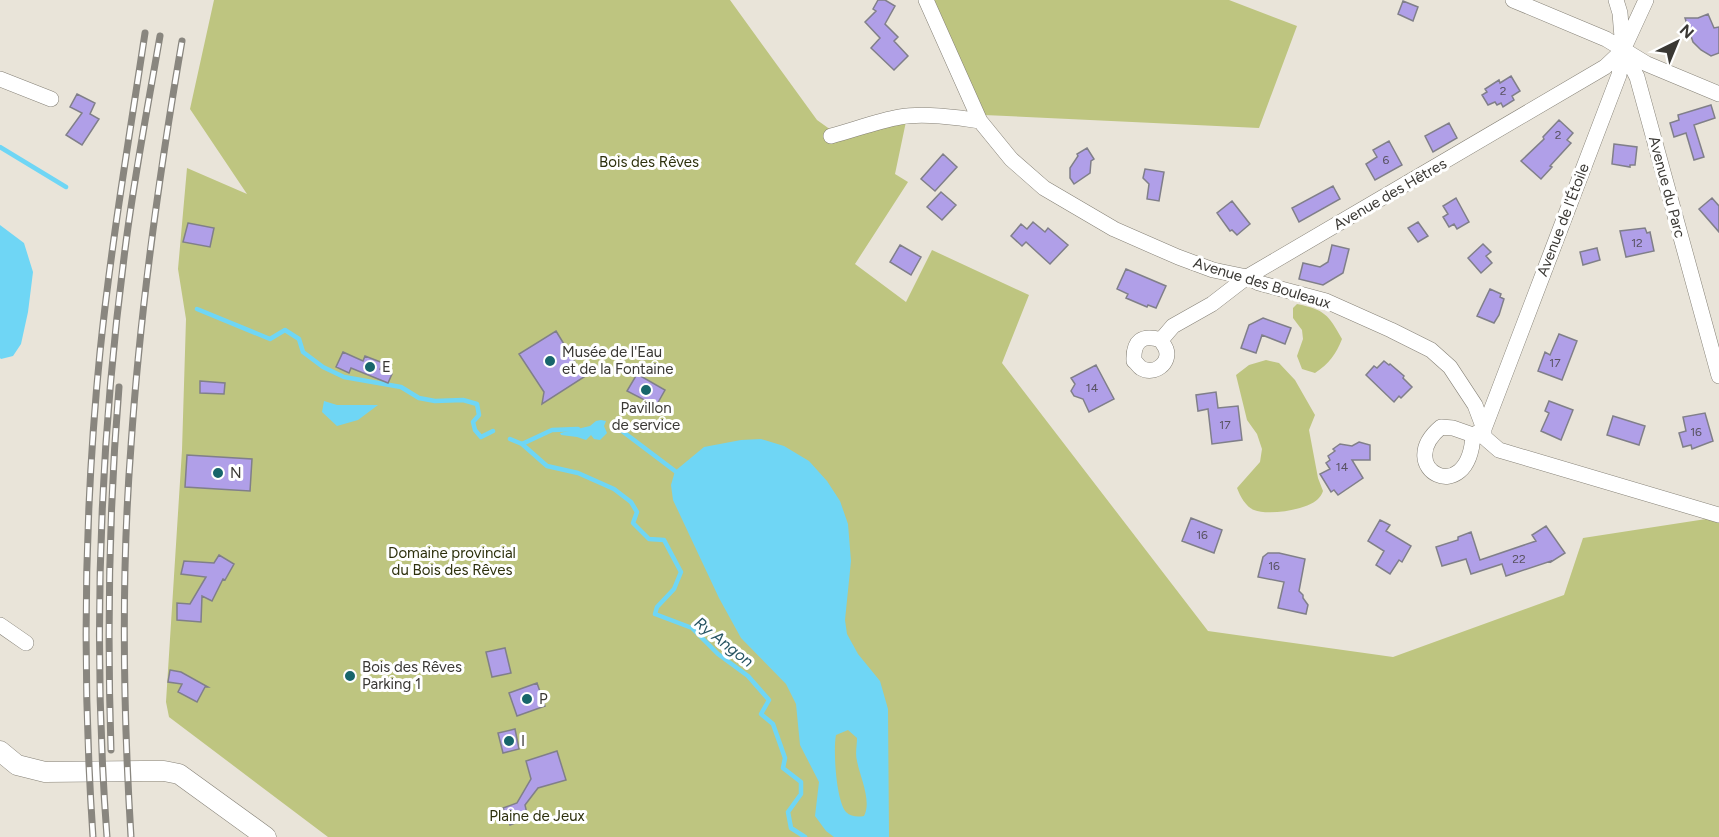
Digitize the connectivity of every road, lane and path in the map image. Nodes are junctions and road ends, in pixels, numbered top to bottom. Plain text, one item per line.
1 (927, 0) edge
2 (1513, 0) edge
3 (1616, 0) edge
4 (1646, 0) edge
5 (1623, 51) junction
6 (0, 79) edge
7 (1719, 94) edge
8 (51, 99) dead end
9 (980, 121) junction
10 (831, 136) dead end
11 (1247, 278) junction
12 (1161, 340) dead end
13 (1719, 376) edge
14 (1478, 432) junction
15 (1719, 515) edge
16 (0, 625) edge
17 (26, 643) dead end
18 (0, 751) edge
19 (266, 837) edge

1 - 9 street, Avenue des Bouleaux
2 - 5 street
3 - 5 street, Avenue du Parc
4 - 5 street, Avenue de l'Étoile
5 - 7 street
5 - 11 street, Avenue des Hêtres
5 - 13 street, Avenue du Parc
5 - 14 street, Avenue de l'Étoile
6 - 8 street
9 - 10 street
9 - 11 street, Avenue des Bouleaux
11 - 12 street, Avenue des Hêtres
11 - 14 street, Avenue des Bouleaux
14 - 15 street, Avenue des Bouleaux
16 - 17 street
18 - 19 street

